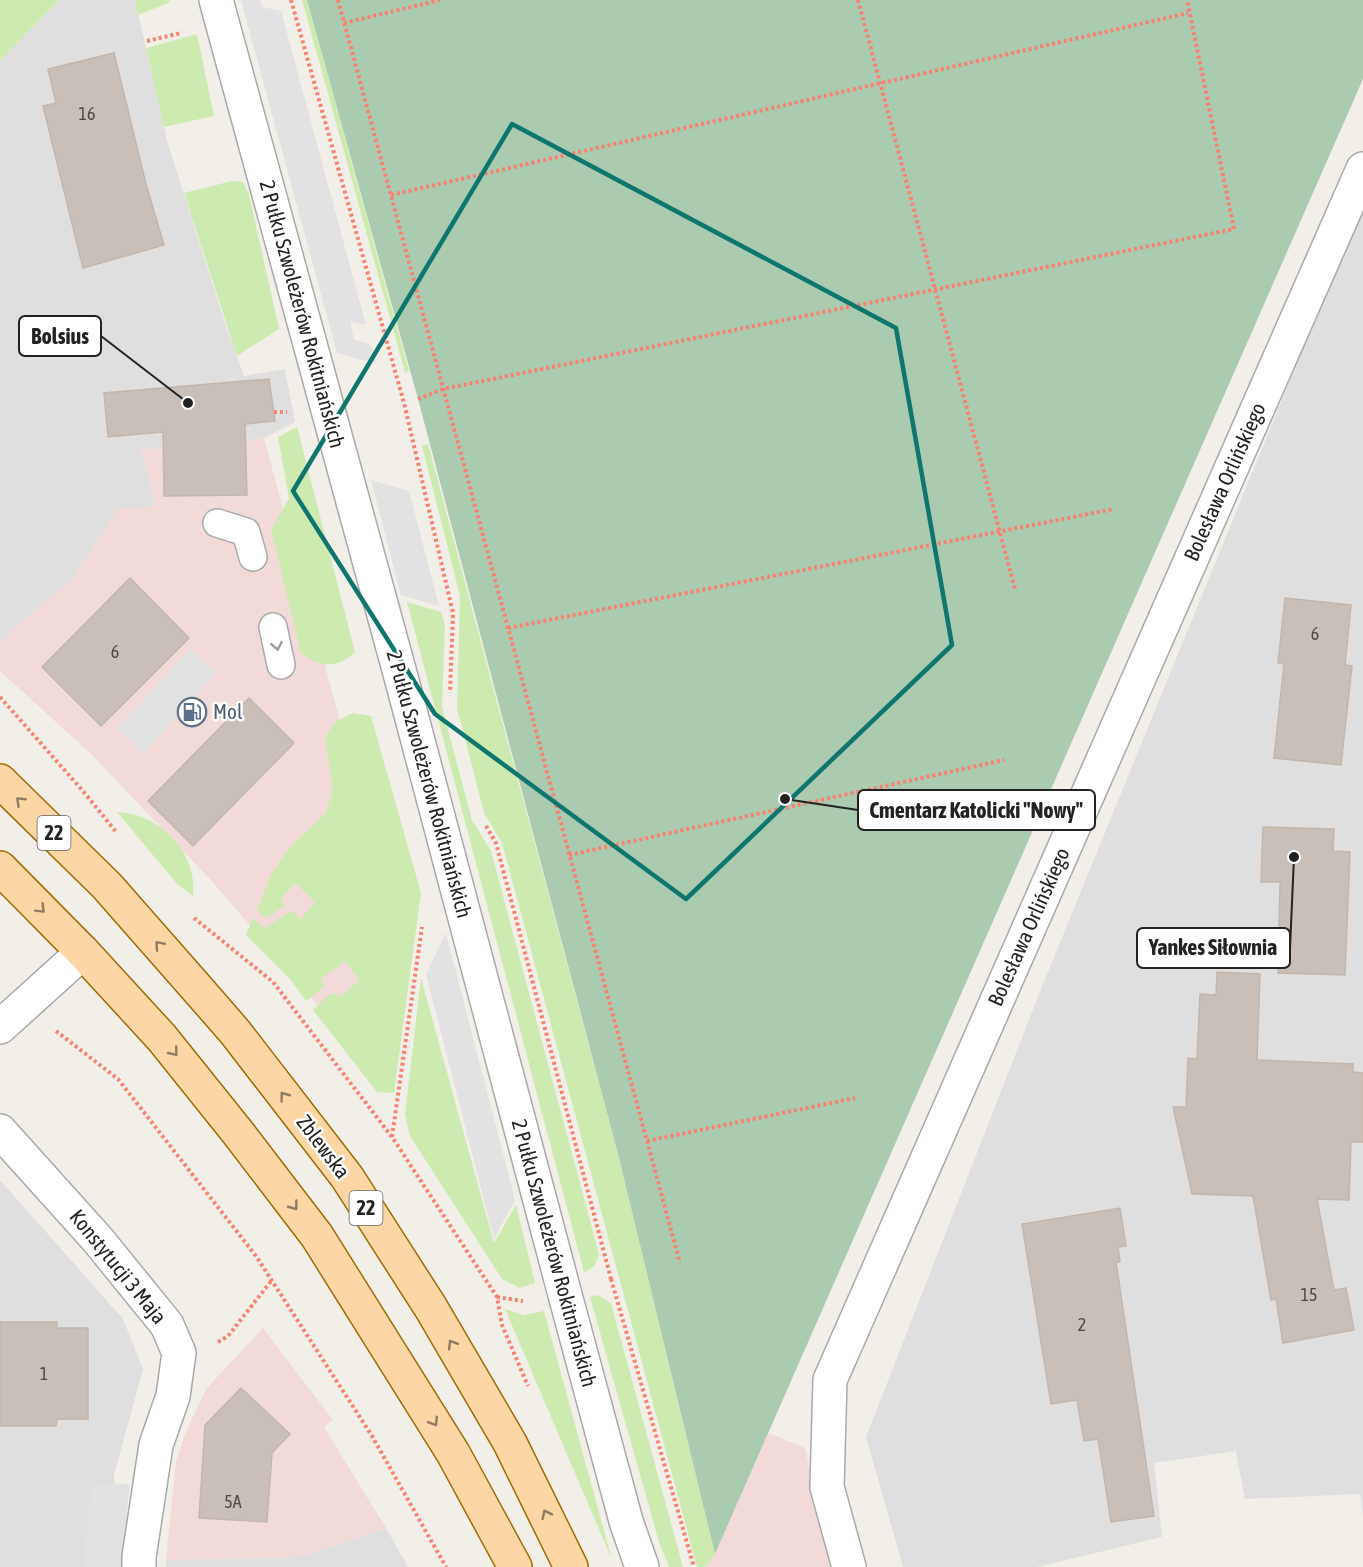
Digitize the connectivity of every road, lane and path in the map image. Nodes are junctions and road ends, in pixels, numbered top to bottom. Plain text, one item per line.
1 (216, 0) edge
2 (291, 0) edge
3 (338, 0) edge
4 (440, 0) edge
5 (858, 0) edge
6 (1187, 0) edge
7 (1188, 13) junction
8 (344, 23) junction
9 (189, 32) dead end
10 (147, 41) dead end
11 (881, 84) junction
12 (1363, 169) edge
13 (390, 195) junction
14 (936, 289) junction
15 (443, 389) junction
16 (418, 399) dead end
17 (290, 411) dead end
18 (274, 412) dead end
19 (1114, 509) dead end
20 (217, 523) dead end
21 (1000, 532) junction
22 (253, 557) dead end
23 (1015, 589) dead end
24 (273, 627) dead end
25 (508, 628) junction
26 (281, 665) dead end
27 (0, 697) edge
28 (450, 699) dead end
29 (1004, 760) dead end
30 (0, 782) edge
31 (485, 824) dead end
32 (118, 834) dead end
33 (569, 855) junction
34 (0, 868) edge
35 (190, 914) dead end
36 (423, 927) dead end
37 (83, 952) junction
38 (25, 1005) junction
39 (0, 1027) edge
40 (855, 1098) dead end
41 (0, 1131) edge
42 (392, 1137) junction
43 (647, 1141) junction
44 (681, 1263) dead end
45 (611, 1279) junction
46 (272, 1280) junction
47 (603, 1281) dead end
48 (531, 1299) dead end
49 (208, 1348) dead end
50 (139, 1567) edge
51 (446, 1567) edge
52 (515, 1567) edge
53 (571, 1567) edge
54 (642, 1567) edge
55 (694, 1567) edge
56 (849, 1567) edge

1 - 54 street, 2 Pułku Szwoleżerów Rokitniańskich
2 - 28 path
3 - 8 path
4 - 8 path
5 - 11 path
6 - 7 path
7 - 11 path
7 - 14 path
8 - 13 path
9 - 10 path
11 - 13 path
11 - 14 path
12 - 56 street, Bolesława Orlińskiego
13 - 15 path
14 - 15 path
14 - 21 path
15 - 16 path
15 - 25 path
17 - 18 path
19 - 21 path
20 - 22 lane
21 - 23 path
21 - 25 path
24 -> 26 lane
25 - 33 path
27 - 32 path
29 - 33 path
53 -> 30 main road, Zblewska / 22
31 - 45 path
33 - 43 path
34 -> 37 main road
35 - 42 path
36 - 42 path
37 - 38 street
37 -> 52 main road
38 - 39 street
38 - 46 path
40 - 43 path
41 - 50 street, Konstytucji 3 Maja
42 - 48 path
43 - 44 path
45 - 47 path
45 - 55 path
46 - 49 path
46 - 51 path

